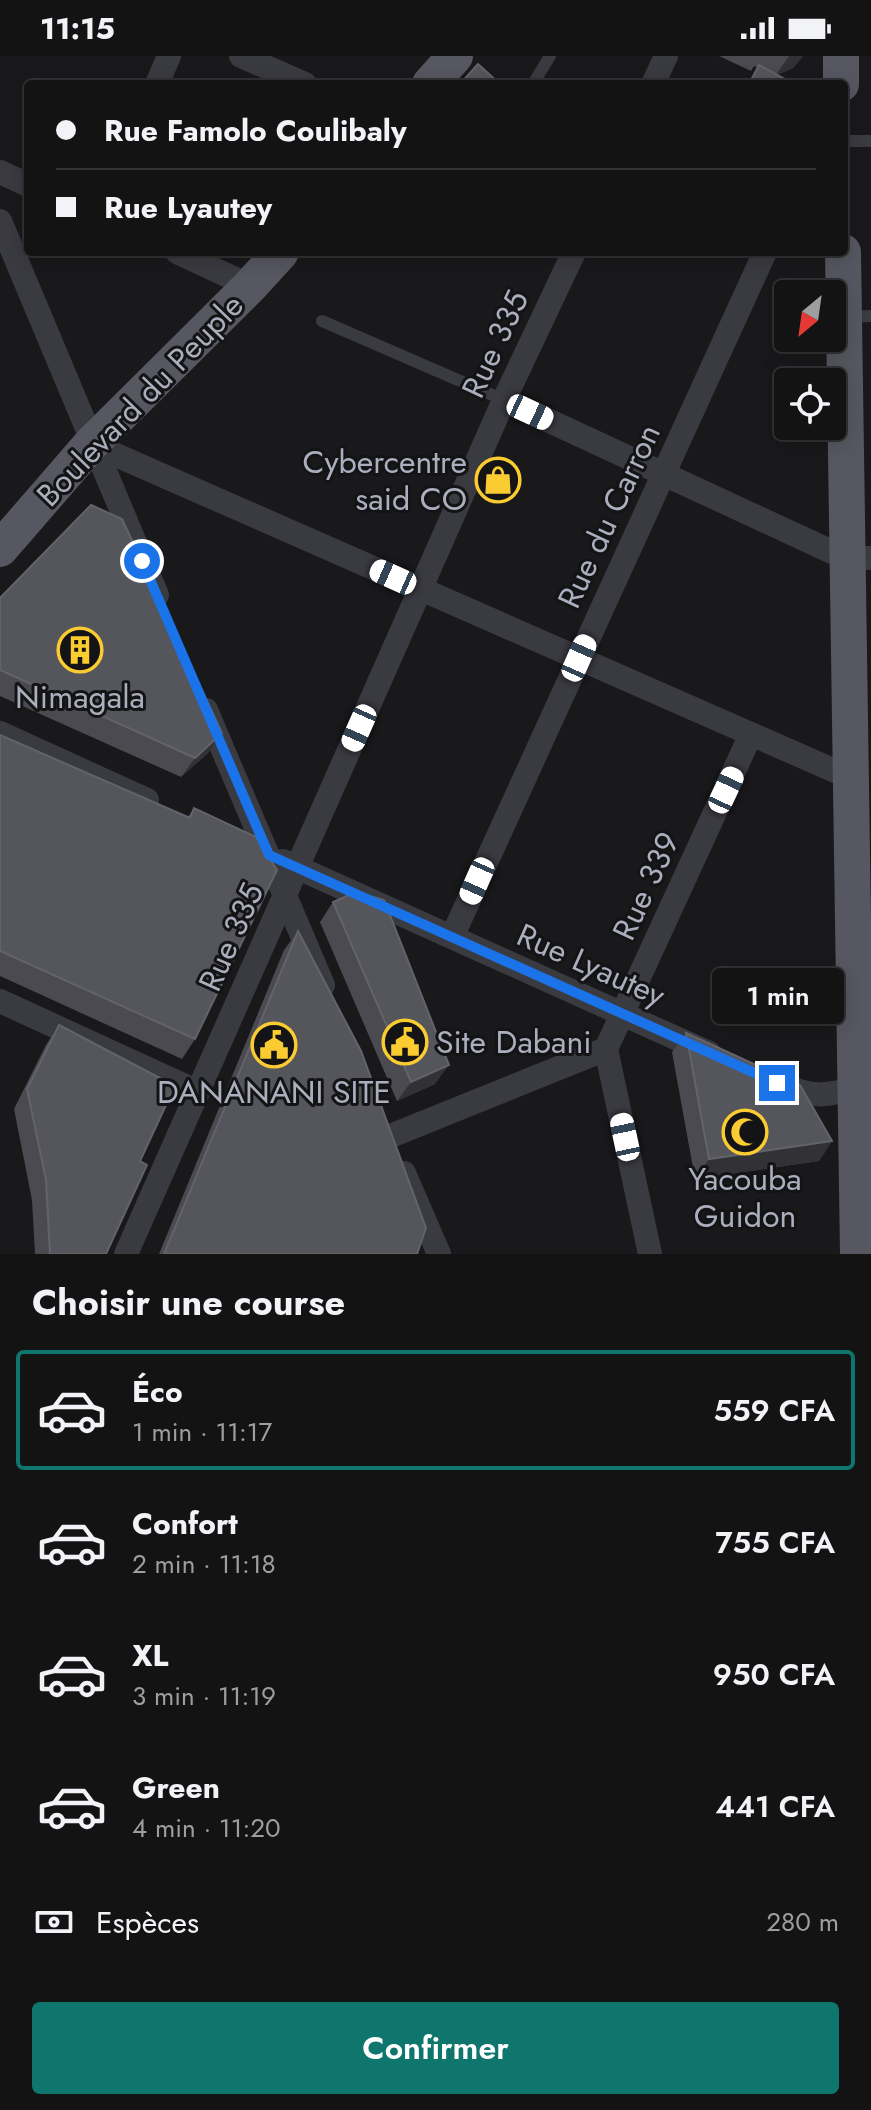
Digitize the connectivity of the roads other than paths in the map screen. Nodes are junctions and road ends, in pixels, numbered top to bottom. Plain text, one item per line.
1 (169, 56) edge
2 (241, 56) edge
3 (455, 56) edge
4 (550, 56) edge
5 (666, 56) edge
6 (841, 56) edge
7 (159, 80) edge
8 (296, 80) edge
9 (434, 80) edge
10 (535, 80) edge
11 (655, 80) edge
12 (841, 80) edge
13 (848, 141) edge
14 (871, 141) edge
15 (0, 172) edge
16 (24, 183) edge
17 (0, 221) edge
18 (186, 256) edge
19 (277, 256) edge
20 (572, 256) edge
21 (763, 256) edge
22 (844, 256) edge
23 (250, 286) junction
24 (857, 317) edge
25 (322, 321) dead end
26 (504, 400) junction
27 (91, 444) junction
28 (663, 474) junction
29 (0, 549) edge
30 (858, 558) edge
31 (420, 589) junction
32 (167, 620) edge
33 (579, 658) junction
34 (199, 693) edge
35 (0, 733) edge
36 (751, 734) junction
37 (861, 734) edge
38 (851, 778) junction
39 (170, 810) edge
40 (240, 842) edge
41 (269, 855) junction
42 (297, 867) junction
43 (285, 894) junction
44 (452, 937) junction
45 (0, 1001) edge
46 (333, 1009) edge
47 (622, 1014) junction
48 (606, 1049) junction
49 (862, 1087) edge
50 (198, 1092) junction
51 (437, 1252) edge
52 (126, 1254) edge
53 (650, 1254) edge
54 (858, 1254) edge

1 - 7 street
2 - 8 street
3 - 9 main road
4 - 10 lane
5 - 11 street
6 - 12 main road
13 - 14 lane
15 - 16 street
17 - 27 street
18 - 23 street
19 - 23 main road, Boulevard du Peuple
20 - 26 street, Rue 335
21 - 28 street, Rue du Carron
22 - 24 main road
23 - 27 main road, Boulevard du Peuple
24 - 30 main road
25 - 26 lane
26 - 28 street
26 - 31 street, Rue 335
27 - 29 main road, Boulevard du Peuple
27 - 31 street
27 - 32 street
28 - 30 street
28 - 33 street, Rue du Carron
30 - 37 main road
31 - 33 street
31 - 42 street, Rue 335
33 - 36 street
33 - 44 street, Rue du Carron
34 - 41 street
35 - 39 street
36 - 38 street
36 - 47 street, Rue 339
37 - 38 main road
38 - 49 main road
40 - 41 street, Rue Lyautey
41 - 42 street, Rue Lyautey
41 - 43 street
42 - 43 street, Rue 335
42 - 44 street, Rue Lyautey
43 - 46 street
43 - 50 street, Rue 335
44 - 47 street, Rue Lyautey
45 - 50 street
47 - 48 street, Rue 339
47 - 49 street, Rue Lyautey
48 - 51 street
48 - 53 street
49 - 54 main road
50 - 52 street, Rue 335

